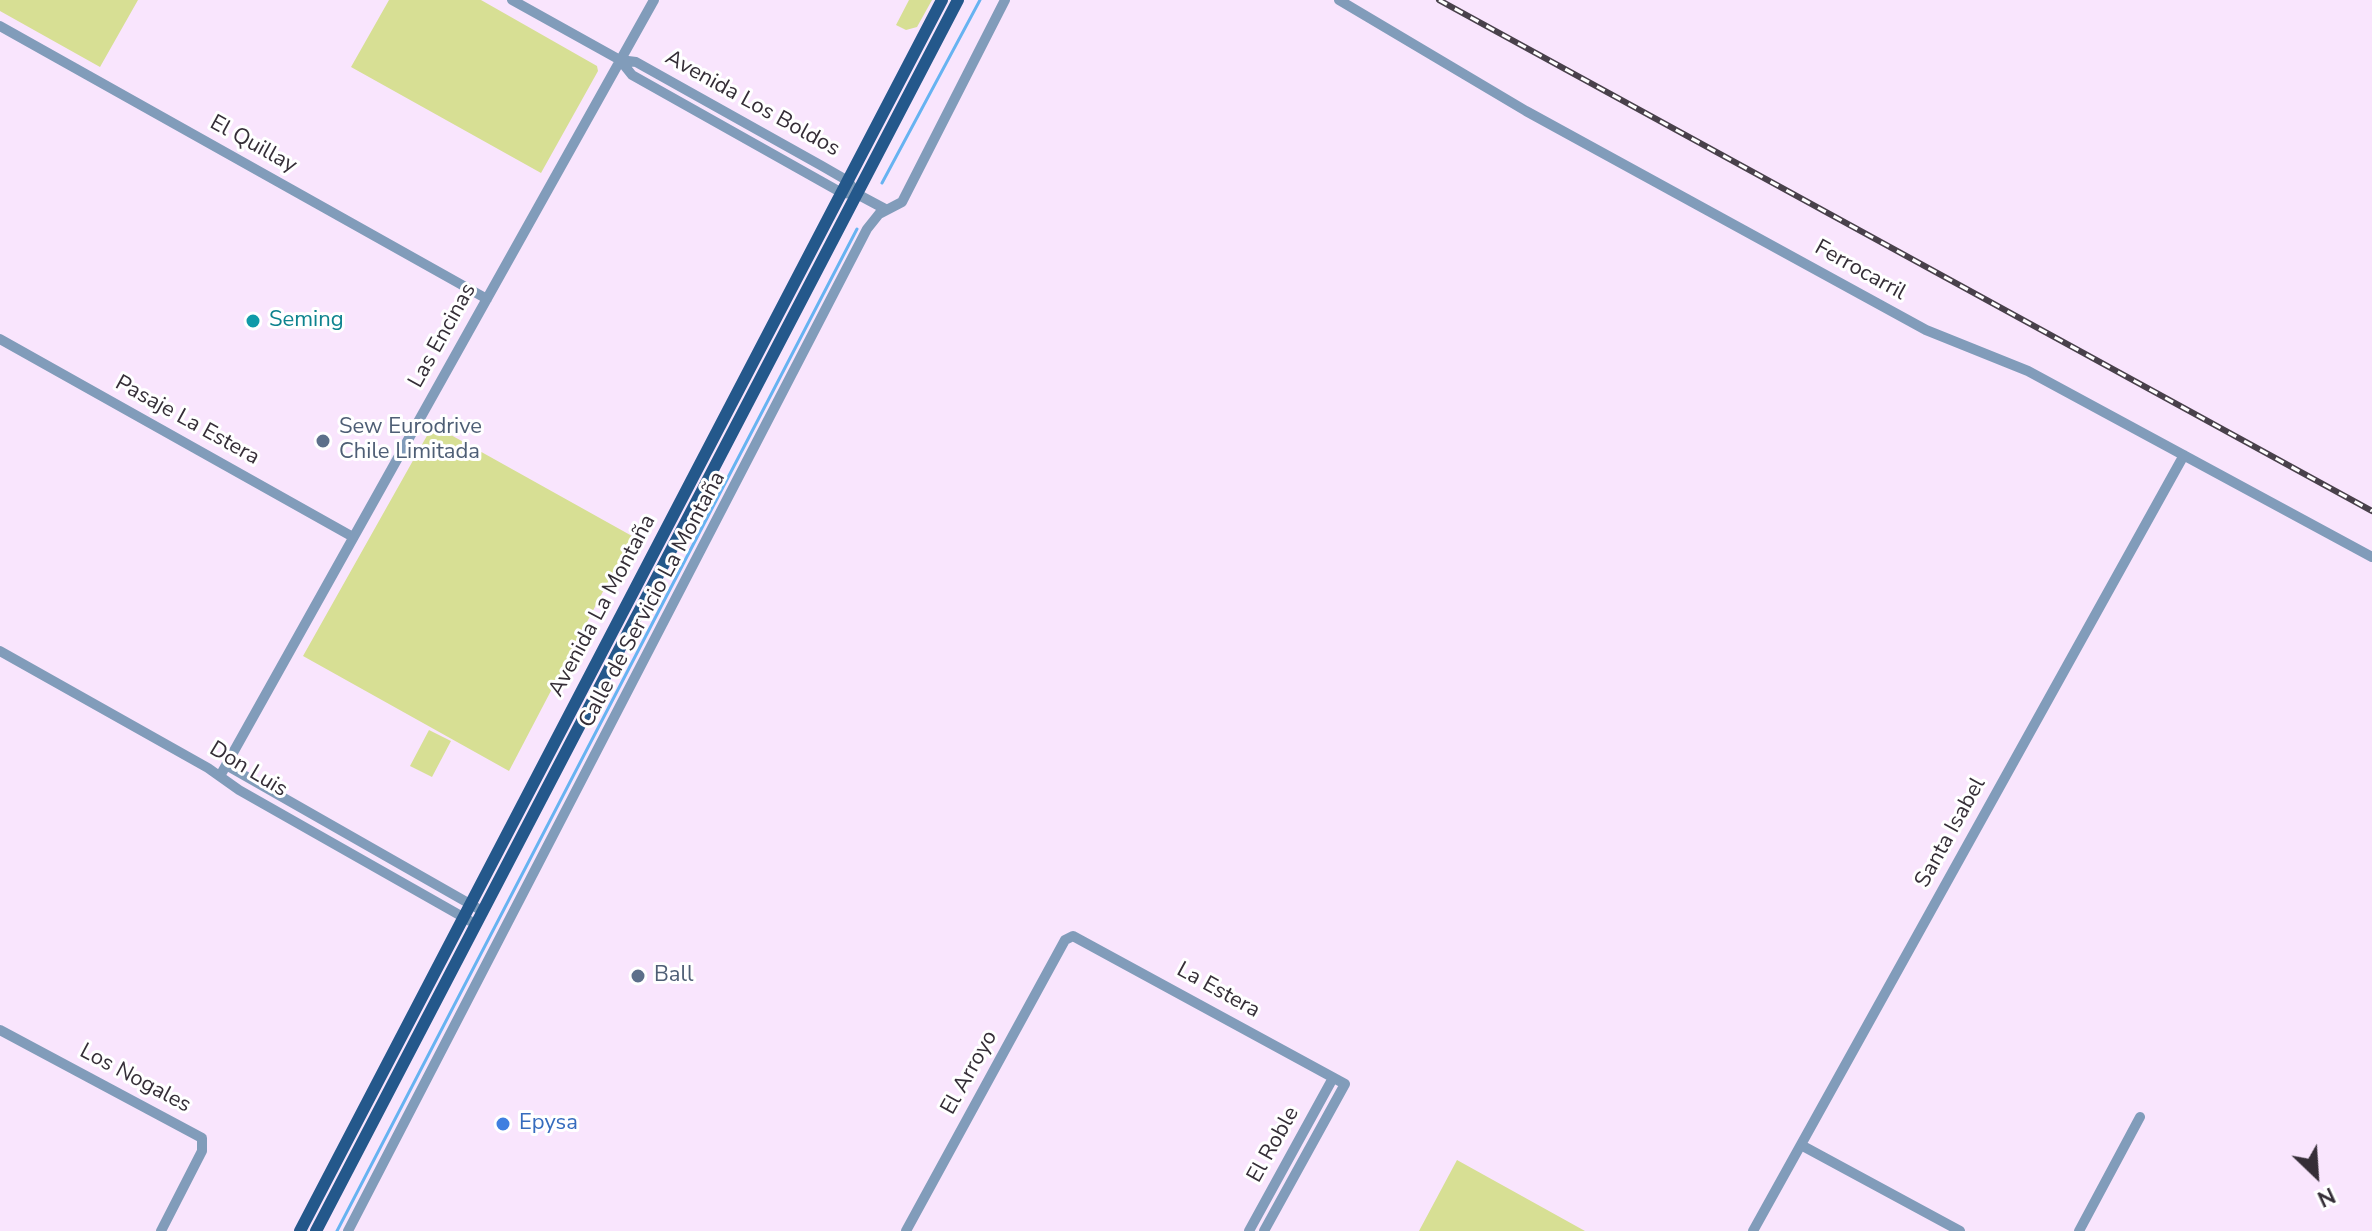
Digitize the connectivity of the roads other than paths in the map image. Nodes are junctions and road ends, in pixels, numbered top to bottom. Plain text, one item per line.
1 (512, 0) edge
2 (654, 0) edge
3 (942, 0) edge
4 (958, 0) edge
5 (1005, 0) edge
6 (1339, 0) edge
7 (0, 26) edge
8 (620, 60) junction
9 (848, 181) junction
10 (842, 193) junction
11 (857, 194) junction
12 (887, 210) junction
13 (487, 299) junction
14 (0, 339) edge
15 (2184, 455) junction
16 (353, 537) junction
17 (2372, 557) edge
18 (0, 651) edge
19 (226, 765) junction
20 (220, 776) junction
21 (471, 903) junction
22 (482, 911) junction
23 (470, 920) junction
24 (1070, 936) joint
25 (427, 985) junction
26 (440, 992) junction
27 (0, 1030) edge
28 (1333, 1078) junction
29 (1345, 1084) joint
30 (2140, 1117) dead end
31 (1801, 1145) junction
32 (161, 1231) edge
33 (300, 1231) edge
34 (316, 1231) edge
35 (348, 1231) edge
36 (906, 1231) edge
37 (1249, 1231) edge
38 (1264, 1231) edge
39 (1753, 1231) edge
40 (1960, 1231) edge
41 (2079, 1231) edge

1 - 8 street, Avenida Los Boldos
2 - 8 street, Las Encinas
3 - 9 main road, Avenida La Montaña
4 - 11 main road, Avenida La Montaña
5 - 12 street, Calle de Servicio La Montaña
6 - 15 street, Ferrocarril
7 - 13 street, El Quillay
8 - 9 street, Avenida Los Boldos
8 - 10 street, Avenida Los Boldos
8 - 13 street, Las Encinas
9 - 10 main road, Avenida La Montaña
9 - 11 street, Avenida Los Boldos
10 - 11 street, Avenida Los Boldos
10 - 21 main road, Avenida La Montaña
11 - 12 street, Avenida Los Boldos
11 - 22 main road, Avenida La Montaña
12 - 35 street, Calle de Servicio La Montaña
13 - 16 street, Las Encinas
14 - 16 street, Pasaje La Estera
15 - 17 street, Ferrocarril
15 - 31 street, Santa Isabel
16 - 19 street, Las Encinas
18 - 20 street, Don Luis
19 - 20 street, Las Encinas
19 - 21 street
20 - 23 street, Don Luis
21 - 22 street
21 - 23 main road, Avenida La Montaña
22 - 23 main road, Avenida La Montaña
23 - 25 main road, Avenida La Montaña
23 - 26 main road, Avenida La Montaña
24 - 28 street, La Estera
24 - 36 street, El Arroyo
25 - 26 main road
25 - 33 main road, Avenida La Montaña
26 - 34 main road, Avenida La Montaña
27 - 32 street, Los Nogales
28 - 29 street, La Estera
28 - 37 street, El Roble
29 - 38 street, El Roble
30 - 41 street
31 - 39 street, Santa Isabel
31 - 40 street

